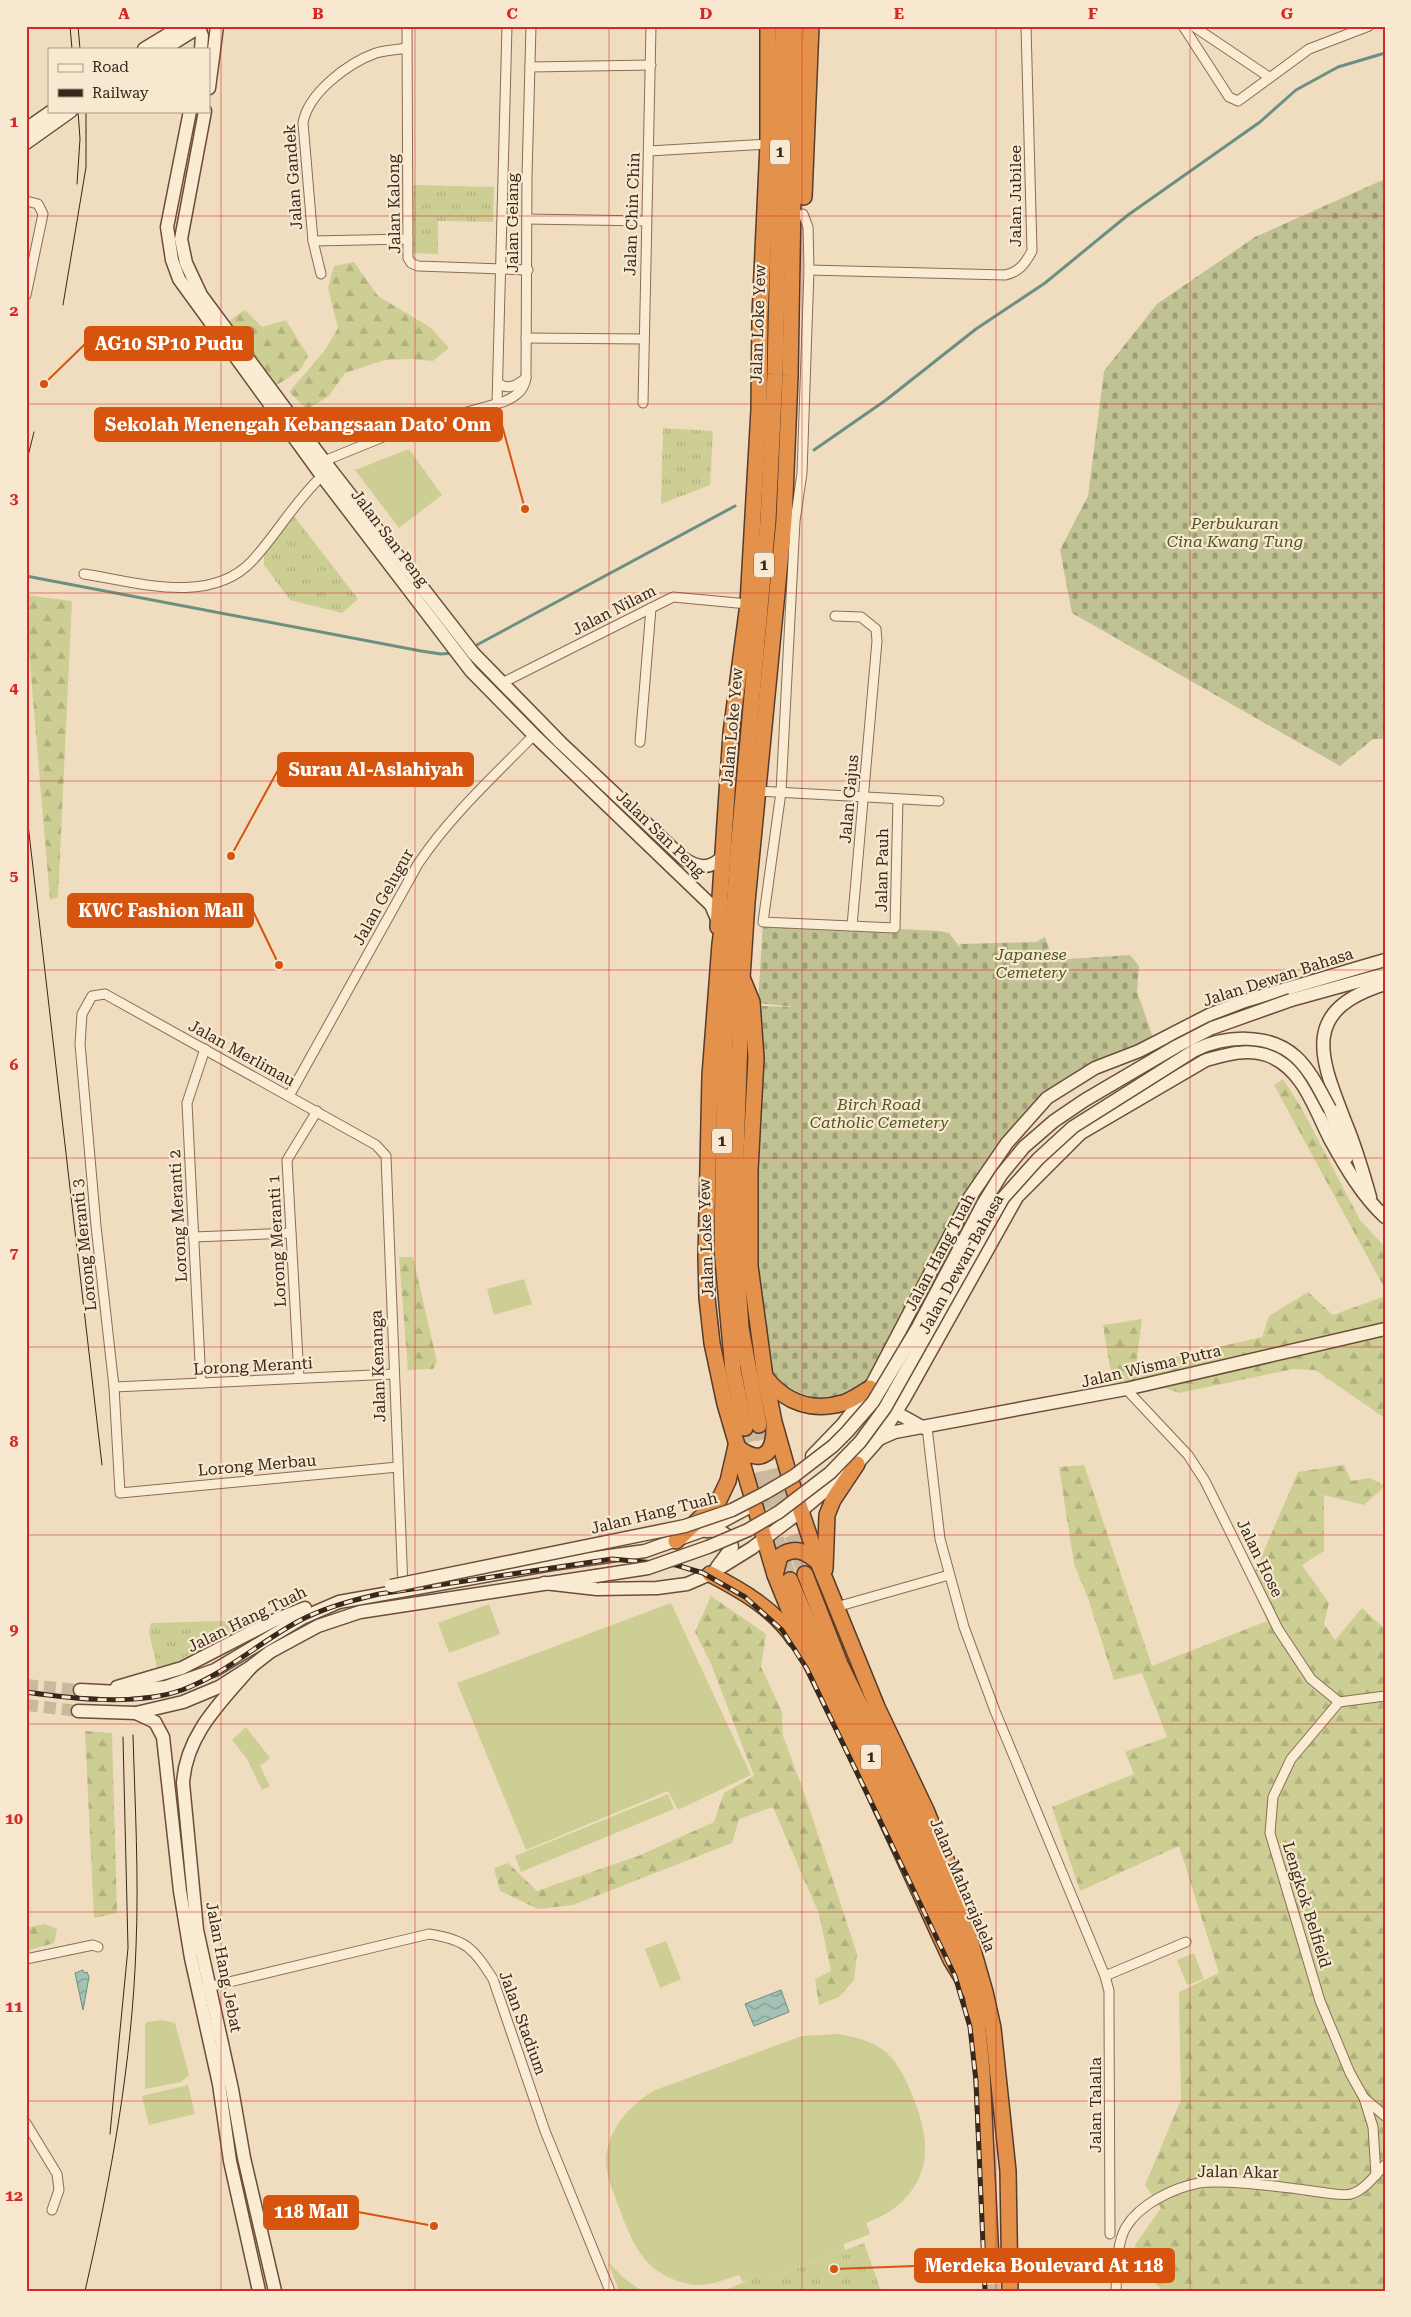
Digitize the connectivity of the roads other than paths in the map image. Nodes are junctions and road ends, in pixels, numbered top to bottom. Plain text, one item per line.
1 (182, 26) edge
2 (216, 26) edge
3 (407, 26) edge
4 (506, 26) edge
5 (531, 26) edge
6 (651, 26) edge
7 (768, 26) edge
8 (783, 26) edge
9 (796, 26) edge
10 (811, 26) edge
11 (1026, 26) edge
12 (1182, 26) edge
13 (1193, 26) edge
14 (1369, 26) edge
15 (199, 27) edge
16 (146, 48) edge
17 (166, 48) edge
18 (201, 48) edge
19 (407, 48) junction
20 (651, 65) junction
21 (530, 67) junction
22 (1269, 77) junction
23 (210, 79) edge
24 (51, 112) edge
25 (69, 112) edge
26 (190, 112) edge
27 (205, 112) edge
28 (26, 129) edge
29 (26, 143) edge
30 (768, 144) junction
31 (649, 151) junction
32 (26, 201) edge
33 (766, 204) junction
34 (803, 214) junction
35 (527, 219) junction
36 (646, 221) junction
37 (408, 239) junction
38 (313, 241) junction
39 (792, 259) junction
40 (501, 269) junction
41 (528, 270) junction
42 (809, 270) junction
43 (321, 274) dead end
44 (777, 277) junction
45 (26, 294) edge
46 (526, 338) junction
47 (644, 339) junction
48 (526, 378) junction
49 (498, 384) junction
50 (643, 403) dead end
51 (497, 404) junction
52 (324, 461) junction
53 (322, 476) junction
54 (84, 574) dead end
55 (748, 604) junction
56 (651, 608) junction
57 (835, 616) dead end
58 (457, 643) junction
59 (468, 657) junction
60 (502, 683) junction
61 (530, 712) junction
62 (534, 735) junction
63 (640, 738) dead end
64 (561, 743) junction
65 (758, 791) junction
66 (781, 792) junction
67 (864, 798) junction
68 (898, 799) junction
69 (939, 801) dead end
70 (738, 852) junction
71 (722, 857) junction
72 (684, 858) junction
73 (674, 870) junction
74 (717, 920) junction
75 (852, 926) junction
76 (720, 944) junction
77 (1385, 960) edge
78 (1385, 974) edge
79 (742, 978) junction
80 (1385, 984) edge
81 (92, 996) joint
82 (1291, 1000) joint
83 (205, 1049) junction
84 (1139, 1051) junction
85 (1164, 1084) junction
86 (289, 1096) junction
87 (316, 1111) junction
88 (376, 1145) joint
89 (1355, 1181) junction
90 (1373, 1206) junction
91 (1385, 1217) edge
92 (291, 1233) junction
93 (194, 1237) junction
94 (1385, 1329) edge
95 (394, 1374) junction
96 (765, 1377) junction
97 (299, 1378) junction
98 (202, 1383) junction
99 (114, 1387) junction
100 (870, 1388) junction
101 (1126, 1389) junction
102 (895, 1412) junction
103 (774, 1422) junction
104 (925, 1428) junction
105 (879, 1439) junction
106 (736, 1446) junction
107 (857, 1464) junction
108 (398, 1467) junction
109 (789, 1475) junction
110 (120, 1493) joint
111 (753, 1505) junction
112 (801, 1511) junction
113 (699, 1532) junction
114 (676, 1541) junction
115 (764, 1541) junction
116 (818, 1562) junction
117 (710, 1574) junction
118 (805, 1574) tunnel mouth
119 (775, 1575) junction
120 (949, 1575) junction
121 (825, 1578) junction
122 (790, 1580) tunnel mouth
123 (452, 1582) junction
124 (544, 1583) junction
125 (403, 1590) junction
126 (455, 1597) junction
127 (836, 1607) junction
128 (809, 1659) junction
129 (252, 1666) junction
130 (80, 1690) tunnel mouth
131 (95, 1691) junction
132 (1385, 1696) edge
133 (1339, 1702) junction
134 (78, 1711) tunnel mouth
135 (136, 1713) junction
136 (957, 1909) junction
137 (1186, 1942) dead end
138 (98, 1947) dead end
139 (26, 1959) edge
140 (1105, 1976) junction
141 (204, 1988) junction
142 (972, 1994) junction
143 (1364, 2098) junction
144 (1385, 2116) edge
145 (26, 2123) edge
146 (1385, 2164) edge
147 (1376, 2175) junction
148 (52, 2210) dead end
149 (1110, 2234) dead end
150 (991, 2261) tunnel mouth
151 (259, 2291) edge
152 (275, 2291) edge
153 (610, 2291) edge
154 (1010, 2291) edge
155 (1116, 2291) edge

1 - 16 main road
2 - 23 main road
3 - 19 street, Jalan Kalong
4 - 40 street, Jalan Gelang
5 - 21 street, Jalan Gelang
6 - 20 street, Jalan Chin Chin
7 - 30 highway
8 - 44 highway, Jalan Loke Yew / 1
9 - 39 highway, Jalan Loke Yew / 1
10 - 34 highway
11 - 42 street, Jalan Jubilee
12 - 22 street
13 - 22 street
14 - 22 street
15 - 17 main road
15 - 18 main road
19 - 37 street, Jalan Kalong
19 - 38 street, Jalan Gandek
20 - 21 street
20 - 31 street, Jalan Chin Chin
21 - 35 street, Jalan Gelang
24 - 28 main road
25 - 29 main road
26 - 53 main road, Jalan San Peng
27 - 52 main road, Jalan San Peng
30 - 31 street
30 - 33 highway
31 - 36 street, Jalan Chin Chin
32 - 45 street
33 - 44 highway
33 - 55 highway
34 - 39 highway
34 - 42 street
35 - 36 street
35 - 41 street, Jalan Gelang
36 - 47 street, Jalan Chin Chin
37 - 38 street
37 - 40 street, Jalan Kalong
38 - 43 street, Jalan Gandek
39 - 65 highway, Jalan Loke Yew / 1
40 - 41 street, Jalan Kalong
40 - 49 street, Jalan Gelang
41 - 46 street, Jalan Gelang
42 - 66 street
44 - 70 highway, Jalan Loke Yew / 1
46 - 47 street
46 - 48 street, Jalan Gelang
47 - 50 street, Jalan Chin Chin
48 - 49 street
48 - 51 street
49 - 51 street, Jalan Gelang
51 - 52 street
52 - 58 main road, Jalan San Peng
53 - 54 street
53 - 58 main road, Jalan San Peng
55 - 56 street, Jalan Nilam
55 - 71 highway
56 - 60 street, Jalan Nilam
56 - 63 street
57 - 67 street, Jalan Gajus
58 - 59 main road, Jalan San Peng
59 - 60 main road, Jalan San Peng
59 - 62 main road, Jalan San Peng
60 - 61 main road, Jalan San Peng
61 - 62 main road
61 - 64 main road, Jalan San Peng
62 - 64 main road
62 - 73 main road, Jalan San Peng
62 - 86 street, Jalan Gelugur
64 - 72 main road, Jalan San Peng
65 - 66 street
65 - 79 highway, Jalan Loke Yew / 1
66 - 67 street
66 - 75 street
67 - 68 street
67 - 75 street, Jalan Gajus
68 - 69 street
68 - 75 street, Jalan Pauh
70 - 76 highway
70 - 79 highway, Jalan Loke Yew / 1
71 - 72 main road, Jalan San Peng
71 - 74 highway
72 - 73 main road
73 - 74 main road, Jalan San Peng
74 - 76 highway
76 - 106 highway
77 - 84 main road, Jalan Dewan Bahasa
78 - 82 main road, Jalan Dewan Bahasa
79 - 96 highway
80 - 90 main road
81 - 83 street, Jalan Merlimau
81 - 99 street, Lorong Meranti 3
82 - 131 main road, Jalan Hang Tuah, bridge
83 - 86 street, Jalan Merlimau
83 - 93 street, Lorong Meranti 2
84 - 85 main road
84 - 100 main road, Jalan Dewan Bahasa
85 - 89 main road, Jalan Dewan Bahasa
85 - 102 main road, Jalan Dewan Bahasa
86 - 87 street, Jalan Merlimau
87 - 88 street, Jalan Merlimau
87 - 92 street, Lorong Meranti 1
88 - 95 street, Jalan Kenanga
89 - 90 main road, Jalan Dewan Bahasa
89 - 124 main road, Jalan Hang Tuah, bridge
90 - 91 main road, Jalan Dewan Bahasa
92 - 93 street
92 - 97 street, Lorong Meranti 1
93 - 98 street, Lorong Meranti 2
94 - 101 main road, Jalan Wisma Putra
95 - 97 street, Lorong Meranti
95 - 108 street, Jalan Kenanga
96 - 100 highway
96 - 103 highway
97 - 98 street, Lorong Meranti
98 - 99 street, Lorong Meranti
99 - 110 street, Lorong Meranti 3
100 - 109 main road, Jalan Dewan Bahasa
101 - 104 main road, Jalan Wisma Putra
101 - 133 street, Jalan Hose
102 - 104 main road
102 - 105 main road, Jalan Dewan Bahasa
103 - 106 highway
103 - 109 highway
104 - 105 main road, Jalan Wisma Putra
104 - 120 street, Jalan Talalla
105 - 107 main road, Jalan Dewan Bahasa
106 - 111 highway
106 - 114 highway
107 - 112 main road, Jalan Dewan Bahasa
107 - 121 highway
108 - 110 street, Lorong Merbau
108 - 125 street, Jalan Kenanga
109 - 111 main road, Jalan Dewan Bahasa
109 - 112 highway
111 - 113 main road, Jalan Hang Tuah
111 - 115 highway
112 - 115 main road, Jalan Dewan Bahasa
112 - 116 highway
113 - 114 main road, Jalan Hang Tuah
113 - 117 main road
114 - 123 main road, Jalan Hang Tuah
115 - 117 main road, Jalan Hang Tuah
115 - 119 highway
116 - 119 highway
116 - 121 highway
117 - 124 main road, Jalan Hang Tuah
117 - 128 highway
118 - 136 highway, Jalan Maharajalela / 1
119 - 128 highway
120 - 127 street
120 - 140 street, Jalan Talalla
121 - 127 highway
122 - 142 highway, Jalan Maharajalela / 1
123 - 125 main road, Jalan Hang Tuah
123 - 126 main road
124 - 126 main road, Jalan Hang Tuah
125 - 131 main road, Jalan Hang Tuah
126 - 129 main road, Jalan Hang Tuah
127 - 136 highway
128 - 142 highway
129 - 135 main road, Jalan Hang Tuah
129 - 141 main road, Jalan Hang Jebat
130 - 131 main road, Jalan Hang Tuah
132 - 133 street
133 - 143 street, Lengkok Belfield
134 - 135 main road, Jalan Hang Tuah
135 - 141 main road, Jalan Hang Jebat
136 - 154 highway, Jalan Maharajalela / 1
137 - 140 street
138 - 139 street
140 - 149 street, Jalan Talalla
141 - 151 main road, Jalan Hang Jebat
141 - 152 main road, Jalan Hang Jebat
141 - 153 street, Jalan Stadium
142 - 150 highway, Jalan Maharajalela / 1
143 - 144 street, Lengkok Belfield
143 - 147 street, Lengkok Belfield
145 - 148 street
146 - 147 street, Jalan Akar
147 - 155 street, Jalan Akar

